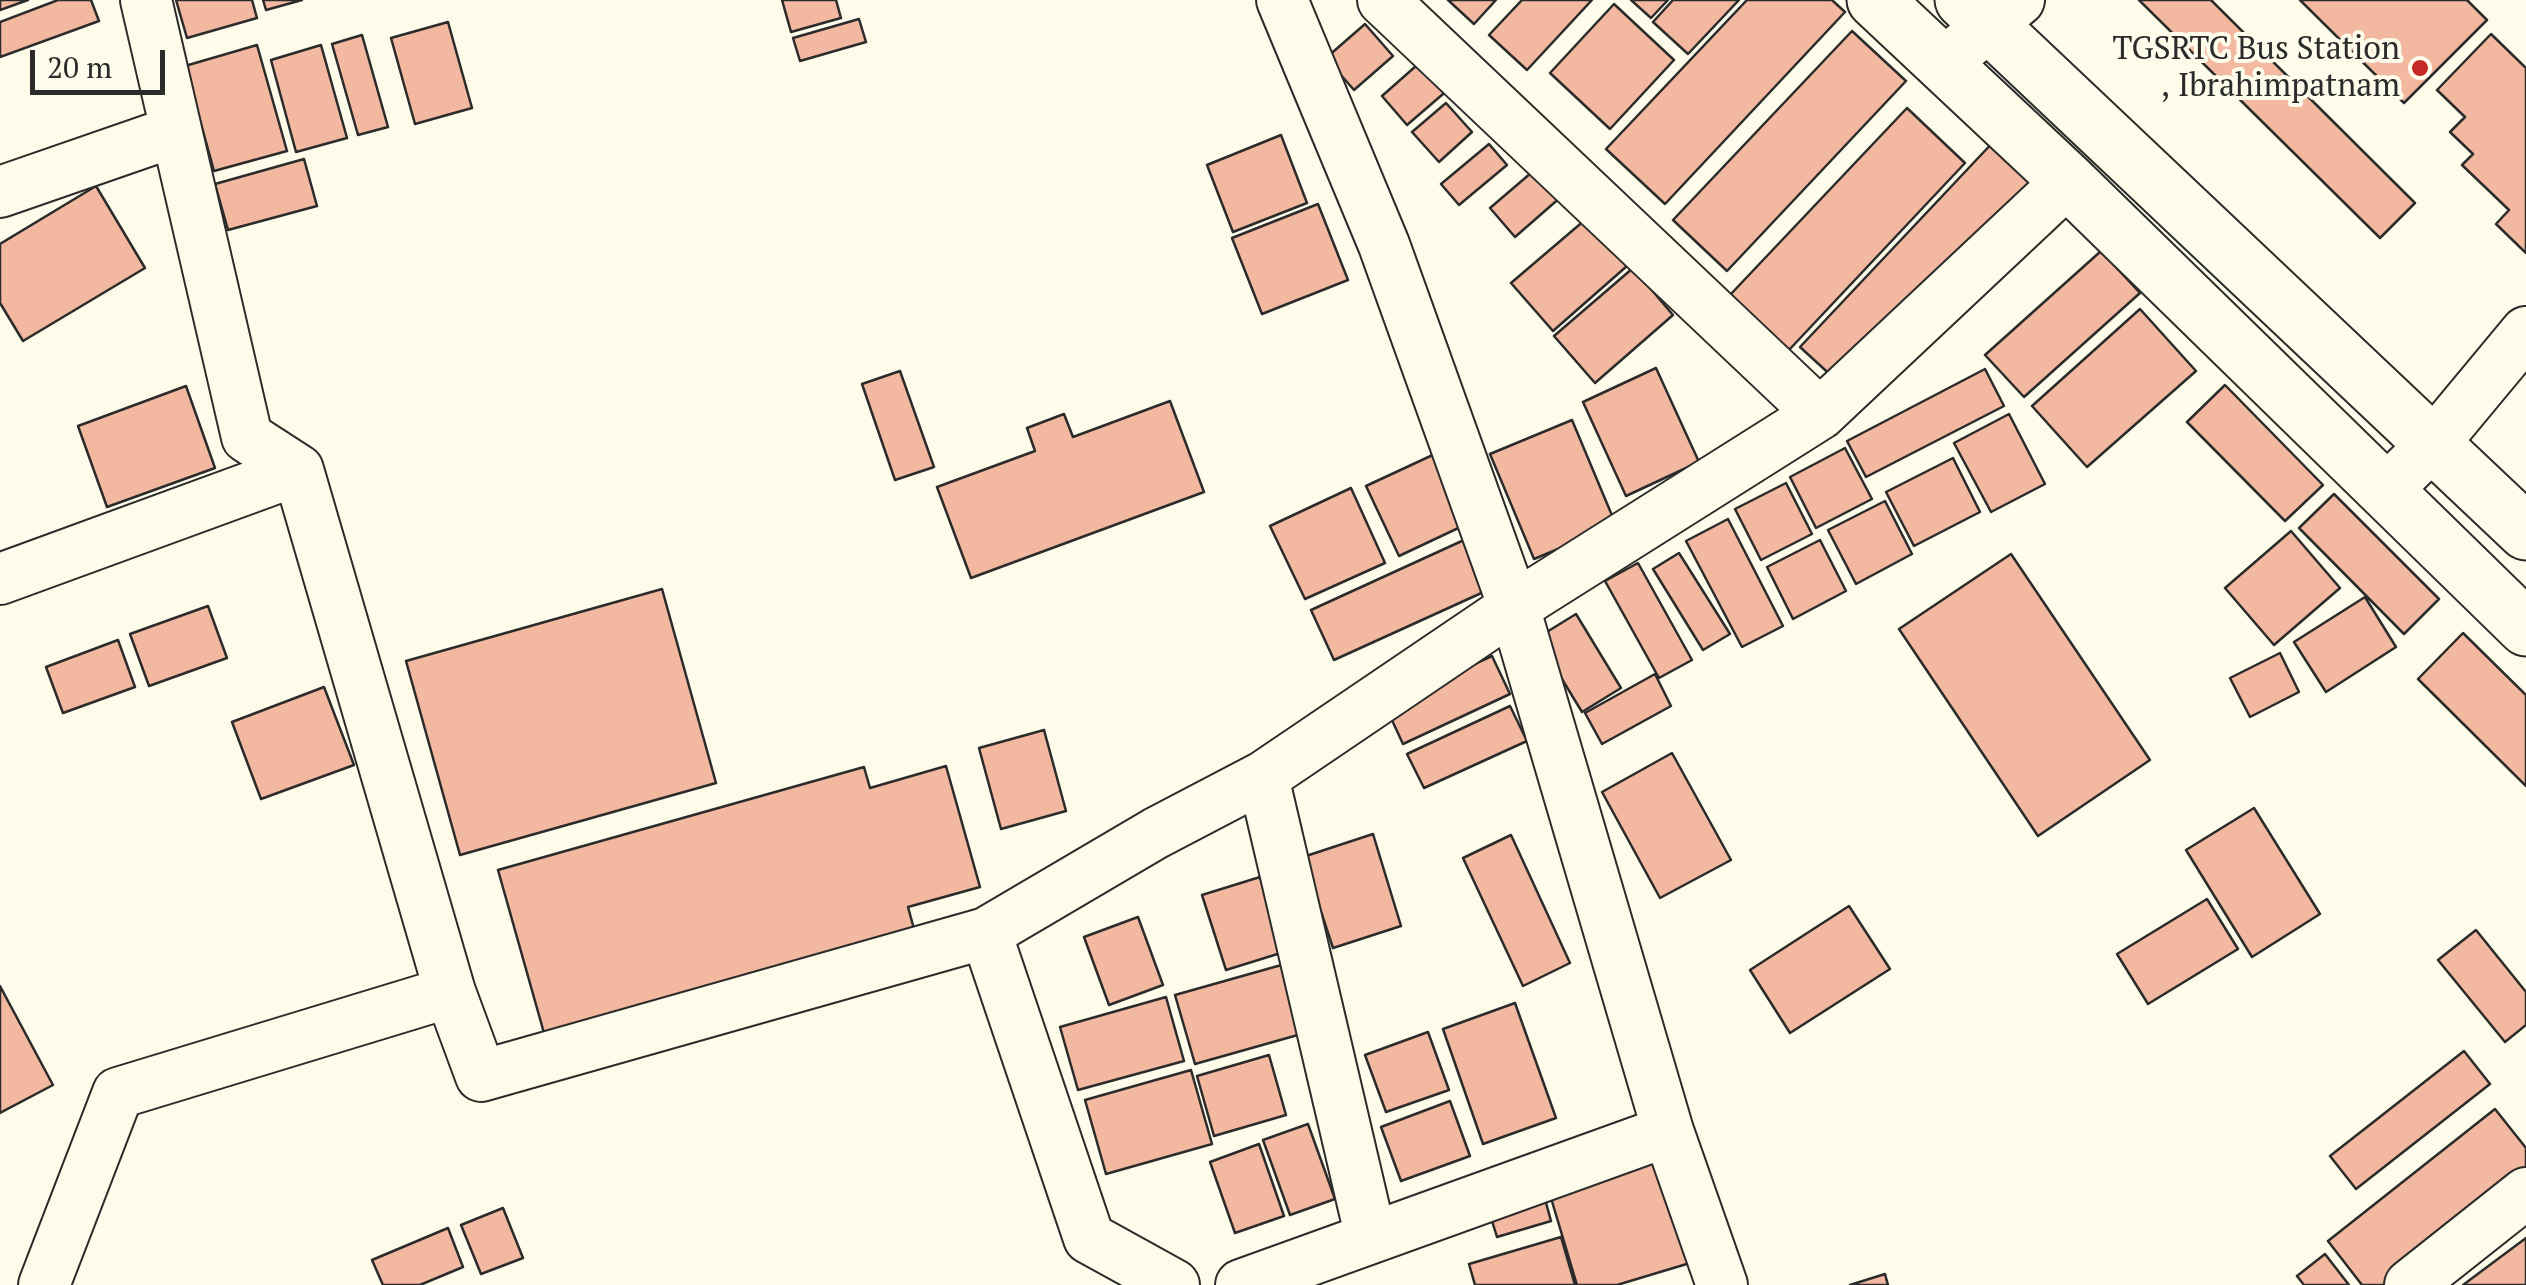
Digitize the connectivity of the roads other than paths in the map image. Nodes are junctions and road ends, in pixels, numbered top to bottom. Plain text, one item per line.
1 (146, 0) edge
2 (1383, 0) edge
3 (1875, 0) edge
4 (1301, 8) edge
5 (1990, 8) edge
6 (1943, 64) junction
7 (176, 131) junction
8 (2068, 181) junction
9 (0, 192) edge
10 (2526, 332) edge
11 (1820, 414) junction
12 (2433, 444) junction
13 (298, 470) junction
14 (2386, 490) junction
15 (2526, 532) edge
16 (0, 579) edge
17 (1514, 607) junction
18 (2526, 628) edge
19 (1263, 777) junction
20 (986, 932) junction
21 (450, 992) junction
22 (1668, 1131) junction
23 (2526, 1192) edge
24 (1371, 1238) junction
25 (44, 1285) edge
26 (1174, 1285) edge
27 (1242, 1285) edge
28 (1722, 1285) edge
29 (2410, 1285) edge

1 - 7 street
2 - 11 street
3 - 6 main road
4 - 17 street
5 - 6 street
5 - 12 main road
6 - 8 main road
7 - 9 street
7 - 13 street
8 - 11 street
8 - 14 main road
10 - 12 street
11 - 17 street
12 - 14 street
12 - 15 main road
13 - 16 street
13 - 21 street
14 - 18 main road
17 - 19 street
17 - 22 street
19 - 20 street
19 - 24 street
20 - 21 street
20 - 26 street
21 - 25 street
22 - 24 street
22 - 28 street
23 - 29 street
24 - 27 street

